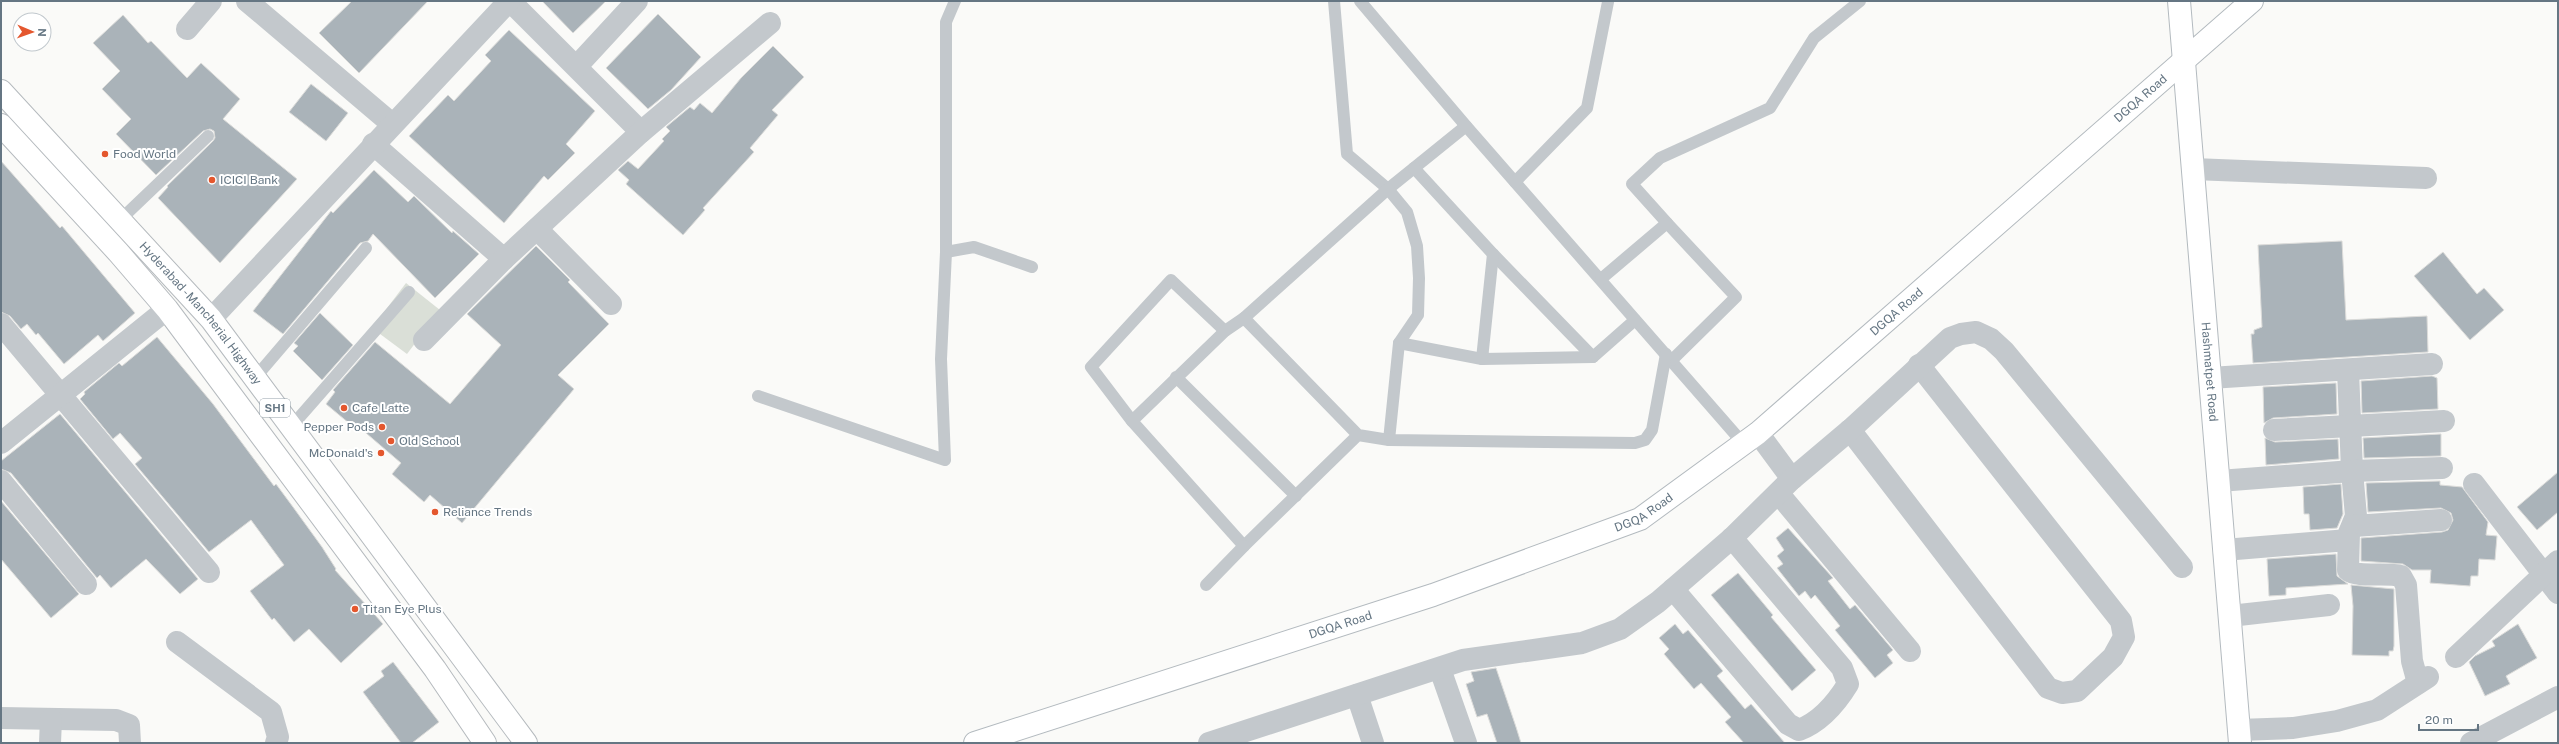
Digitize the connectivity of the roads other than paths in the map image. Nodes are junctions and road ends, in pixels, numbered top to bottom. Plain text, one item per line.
1 (211, 1) edge
2 (247, 1) edge
3 (510, 1) edge
4 (637, 1) edge
5 (955, 1) edge
6 (1334, 1) edge
7 (1360, 1) edge
8 (1860, 1) edge
9 (2179, 1) edge
10 (2252, 1) edge
11 (1608, 2) dead end
12 (770, 23) dead end
13 (187, 29) dead end
14 (2184, 58) junction
15 (577, 66) junction
16 (1, 91) edge
17 (392, 124) junction
18 (1, 125) edge
19 (1466, 126) junction
20 (641, 132) junction
21 (208, 136) dead end
22 (373, 144) junction
23 (1414, 168) junction
24 (2193, 169) junction
25 (2426, 178) dead end
26 (1515, 182) junction
27 (1388, 189) junction
28 (120, 220) junction
29 (1667, 223) junction
30 (538, 229) junction
31 (366, 248) dead end
32 (946, 252) junction
33 (1493, 254) junction
34 (504, 259) junction
35 (1032, 267) dead end
36 (1601, 279) junction
37 (409, 292) dead end
38 (611, 304) dead end
39 (167, 309) junction
40 (1244, 318) junction
41 (211, 319) junction
42 (1635, 320) junction
43 (1, 324) edge
44 (1225, 331) junction
45 (424, 340) dead end
46 (1399, 343) junction
47 (1593, 357) junction
48 (1669, 357) junction
49 (1482, 359) junction
50 (2432, 364) dead end
51 (1919, 365) junction
52 (2348, 370) junction
53 (1176, 377) junction
54 (2210, 378) junction
55 (254, 379) junction
56 (62, 396) junction
57 (758, 396) dead end
58 (1132, 421) junction
59 (2444, 421) dead end
60 (2350, 427) junction
61 (290, 428) junction
62 (1850, 430) junction
63 (2274, 430) dead end
64 (1358, 435) junction
65 (1750, 438) junction
66 (1389, 440) junction
67 (1, 443) edge
68 (2442, 468) dead end
69 (2352, 471) junction
70 (1, 481) edge
71 (2219, 481) junction
72 (2474, 484) dead end
73 (1785, 486) junction
74 (1296, 496) junction
75 (2441, 520) dead end
76 (2351, 533) junction
77 (1732, 538) junction
78 (1244, 546) junction
79 (2224, 550) junction
80 (2182, 567) dead end
81 (2551, 567) edge
82 (209, 572) dead end
83 (86, 584) dead end
84 (1206, 585) dead end
85 (1673, 589) junction
86 (2558, 593) edge
87 (2328, 605) dead end
88 (2230, 616) junction
89 (177, 642) dead end
90 (1910, 651) dead end
91 (2456, 657) dead end
92 (1440, 669) junction
93 (1357, 695) junction
94 (2558, 697) edge
95 (1, 718) edge
96 (50, 718) junction
97 (1255, 736) edge
98 (2240, 736) edge
99 (50, 743) edge
100 (130, 743) edge
101 (276, 743) edge
102 (485, 743) edge
103 (526, 743) edge
104 (975, 743) edge
105 (1209, 743) edge
106 (1373, 743) edge
107 (1466, 743) edge
108 (2471, 743) edge

1 - 13 street
2 - 17 street
3 - 15 street
3 - 17 street
4 - 15 street
5 - 32 lane
6 - 27 lane
7 - 19 lane
8 - 29 lane
9 - 14 main road, Hashmatpet Road
10 - 14 main road, DGQA Road
11 - 26 lane
12 - 20 street
14 - 24 main road, Hashmatpet Road
14 - 65 main road, DGQA Road
15 - 20 street
16 - 28 main road, Hyderabad - Mancherial Highway / SH1
17 - 22 street
18 - 39 main road, Hyderabad - Mancherial Highway / SH1
19 - 23 lane
19 - 26 lane
20 - 30 street
21 - 28 lane
22 - 34 street
22 - 41 street
23 - 27 lane
23 - 33 lane
24 - 25 street
24 - 54 main road, Hashmatpet Road
26 - 36 lane
27 - 40 lane
27 - 46 lane
28 - 41 main road, Hyderabad - Mancherial Highway / SH1
29 - 36 lane
29 - 48 lane
30 - 34 street
30 - 38 street
31 - 55 lane
32 - 35 lane
32 - 57 lane
33 - 47 lane
33 - 49 lane
34 - 45 street
36 - 42 lane
37 - 61 lane
39 - 56 street
39 - 102 main road, Hyderabad - Mancherial Highway / SH1
40 - 44 lane
40 - 64 lane
41 - 55 main road, Hyderabad - Mancherial Highway / SH1
42 - 47 lane
42 - 48 lane
43 - 56 street
44 - 53 lane
44 - 58 lane
46 - 49 lane
46 - 66 lane
47 - 49 lane
48 - 65 lane
48 - 66 lane
50 - 52 street
51 - 62 street
51 - 62 street
51 - 80 street
52 - 54 street
52 - 60 street
53 - 58 lane
53 - 74 lane
54 - 71 main road, Hashmatpet Road
55 - 61 main road, Hyderabad - Mancherial Highway / SH1
56 - 67 street
56 - 82 street
58 - 78 lane
59 - 60 street
60 - 63 street
60 - 69 street
61 - 103 main road, Hyderabad - Mancherial Highway / SH1
62 - 73 street
64 - 66 lane
64 - 74 lane
65 - 73 street
65 - 104 main road, DGQA Road
68 - 69 street
69 - 71 street
69 - 76 street
70 - 83 street
71 - 79 main road, Hashmatpet Road
72 - 81 street
73 - 77 street
73 - 90 street
74 - 78 lane
75 - 76 street
76 - 79 street
76 - 98 street
77 - 85 street
77 - 85 street
78 - 84 lane
79 - 88 main road, Hashmatpet Road
81 - 86 street
81 - 91 street
85 - 92 street
87 - 88 street
88 - 98 main road, Hashmatpet Road
89 - 101 street
92 - 93 street
92 - 107 street
93 - 97 street
93 - 106 street
94 - 108 street
95 - 96 street
96 - 99 street
96 - 100 street
97 - 105 street

